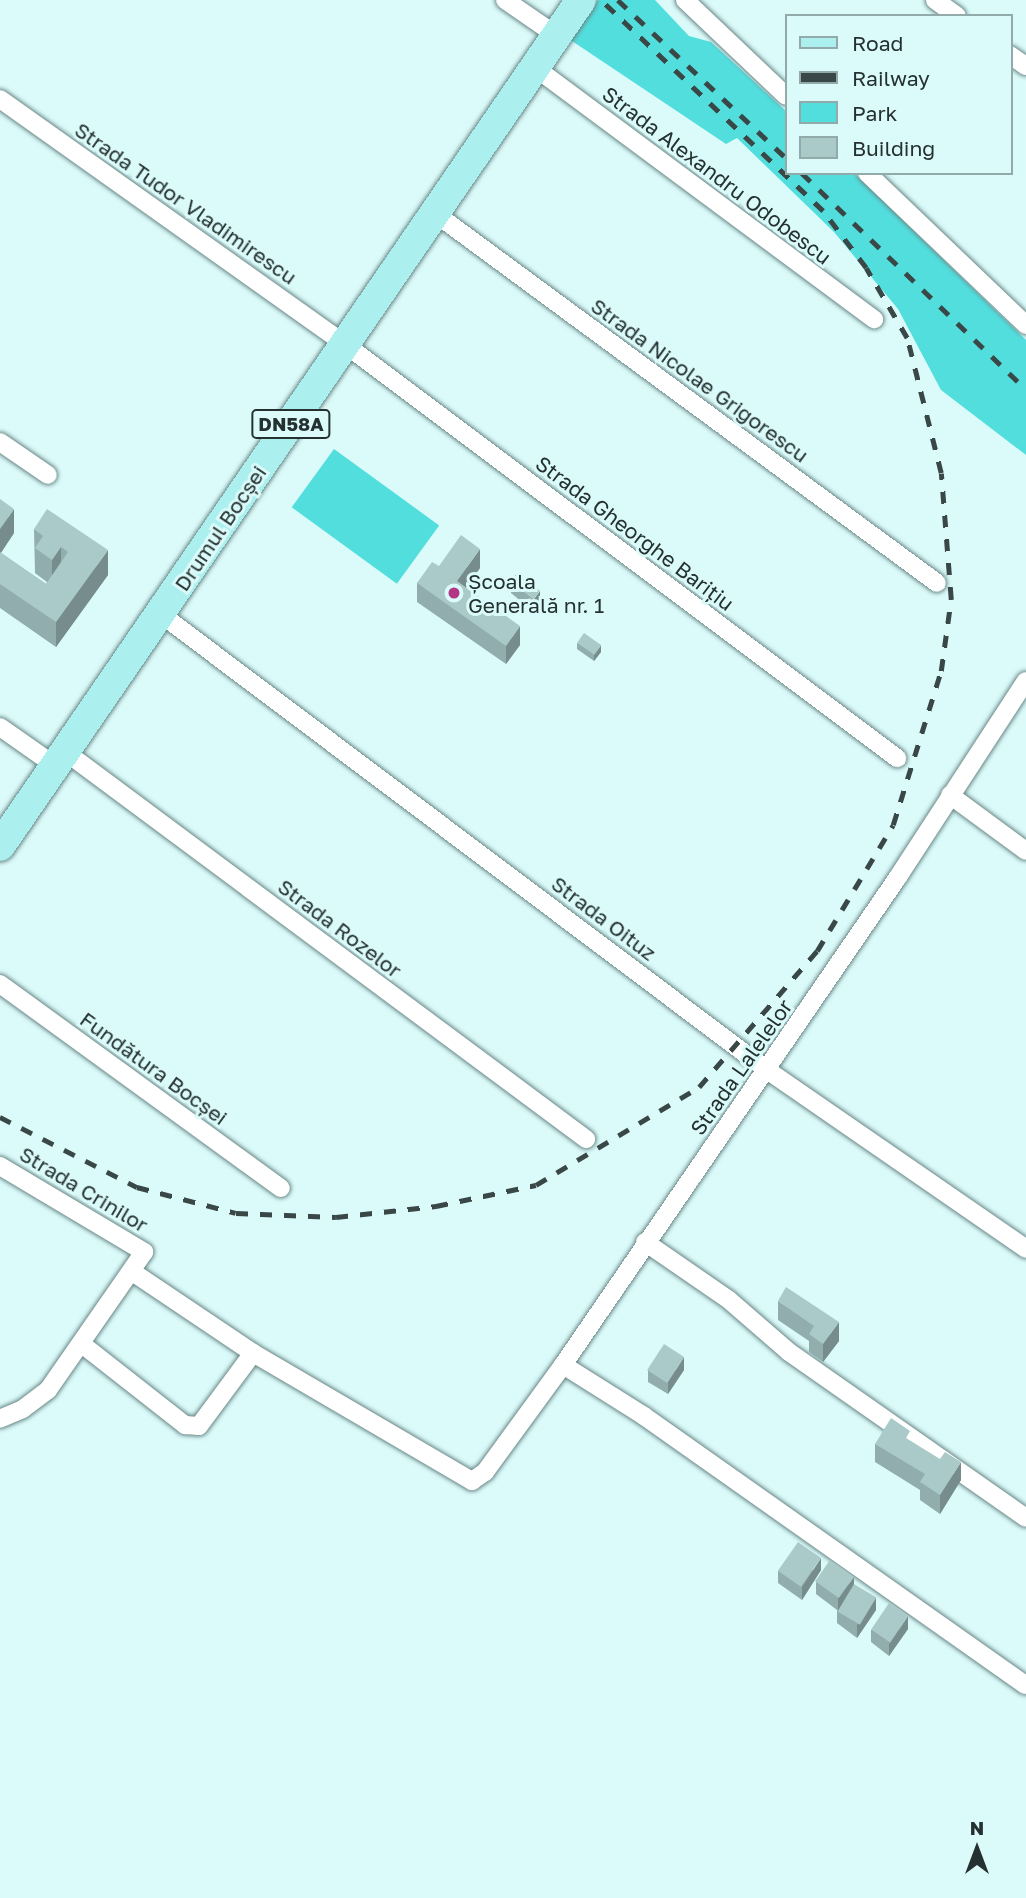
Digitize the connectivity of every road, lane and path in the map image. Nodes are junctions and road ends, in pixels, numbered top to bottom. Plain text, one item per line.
1 (505, 0) edge
2 (581, 0) edge
3 (685, 0) edge
4 (935, 0) edge
5 (954, 14) edge
6 (556, 35) junction
7 (533, 66) junction
8 (785, 95) edge
9 (0, 99) edge
10 (869, 175) edge
11 (436, 214) junction
12 (874, 319) dead end
13 (1026, 325) edge
14 (346, 345) junction
15 (0, 442) edge
16 (48, 475) dead end
17 (937, 583) dead end
18 (162, 615) junction
19 (1026, 681) edge
20 (0, 727) edge
21 (897, 758) dead end
22 (62, 760) junction
23 (950, 795) junction
24 (0, 846) edge
25 (1026, 851) edge
26 (0, 984) edge
27 (767, 1070) junction
28 (586, 1139) dead end
29 (0, 1166) edge
30 (281, 1188) dead end
31 (645, 1242) junction
32 (1026, 1249) edge
33 (134, 1273) junction
34 (83, 1345) junction
35 (253, 1353) junction
36 (563, 1366) junction
37 (0, 1419) edge
38 (1026, 1518) edge
39 (1026, 1685) edge

1 - 6 street
2 - 6 main road, Drumul Bocșei / DN58A
3 - 8 street
4 - 5 street
6 - 7 main road, Drumul Bocșei / DN58A
7 - 11 main road, Drumul Bocșei / DN58A
7 - 12 street, Strada Alexandru Odobescu
9 - 14 street, Strada Tudor Vladimirescu
10 - 13 street
11 - 14 main road, Drumul Bocșei / DN58A
11 - 17 street, Strada Nicolae Grigorescu
14 - 18 main road, Drumul Bocșei / DN58A
14 - 21 street, Strada Gheorghe Barițiu
15 - 16 street
18 - 22 main road, Drumul Bocșei / DN58A
18 - 27 street, Strada Oituz
19 - 23 street, Strada Lalelelor
20 - 22 street, Strada Rozelor
22 - 24 main road, Drumul Bocșei / DN58A
22 - 28 street, Strada Rozelor
23 - 25 street
23 - 27 street, Strada Lalelelor
26 - 30 street, Fundătura Bocșei
27 - 31 street, Strada Lalelelor
27 - 32 street, Strada Oituz
29 - 33 street, Strada Crinilor
31 - 36 street, Strada Lalelelor
31 - 38 street
33 - 34 street
33 - 35 street
34 - 35 street
34 - 37 street
35 - 36 street, Strada Lalelelor
36 - 39 street

